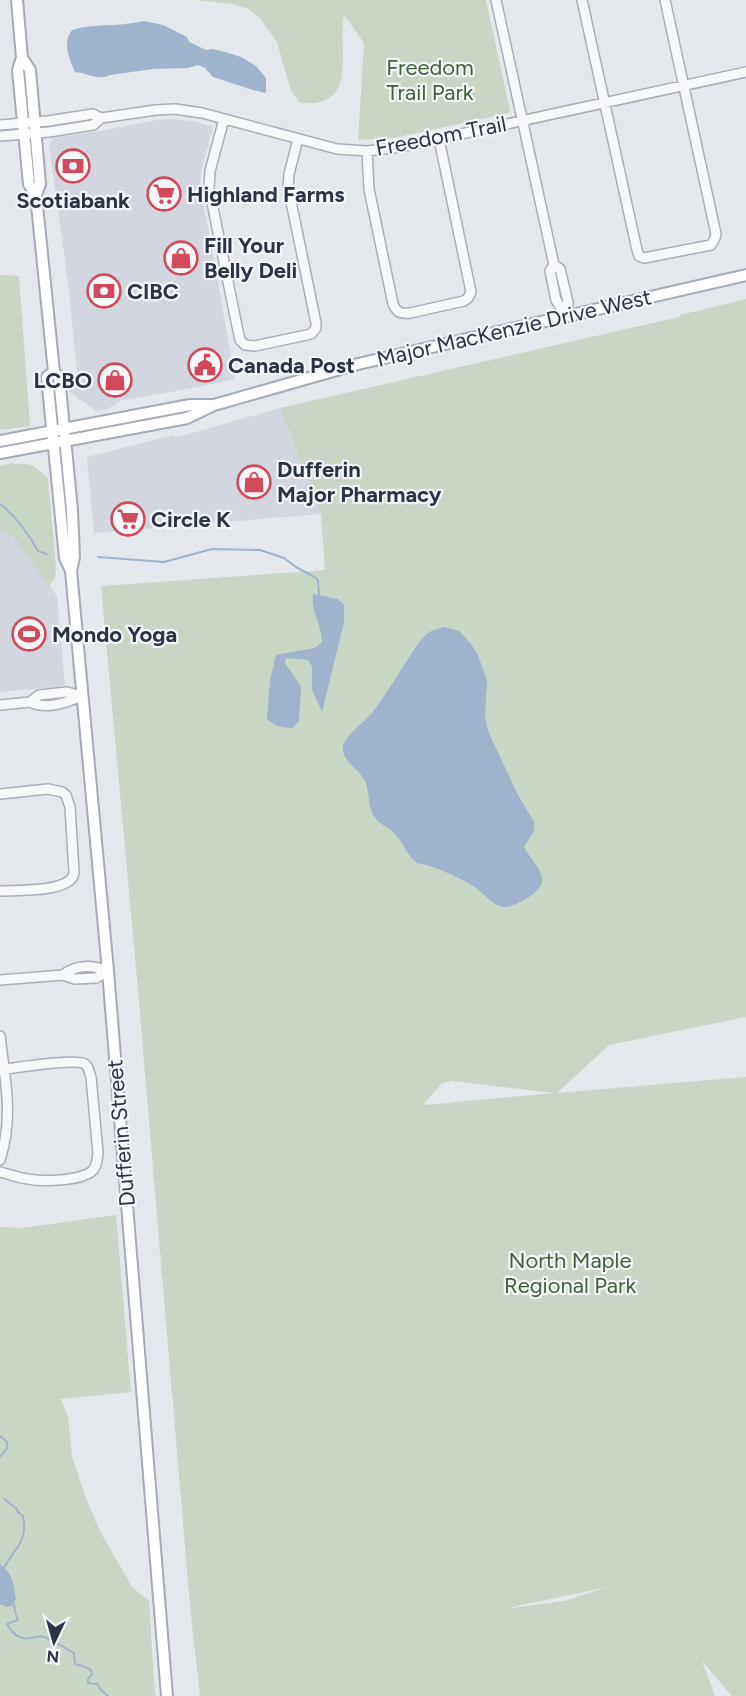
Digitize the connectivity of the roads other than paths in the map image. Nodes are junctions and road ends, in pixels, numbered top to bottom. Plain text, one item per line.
1 (17, 0) edge
2 (496, 0) edge
3 (582, 0) edge
4 (665, 0) edge
5 (22, 58) junction
6 (746, 72) edge
7 (684, 86) junction
8 (604, 103) junction
9 (224, 119) junction
10 (522, 120) junction
11 (0, 124) edge
12 (35, 127) junction
13 (23, 128) junction
14 (0, 136) edge
15 (298, 139) junction
16 (439, 139) junction
17 (368, 151) junction
18 (36, 195) junction
19 (746, 275) edge
20 (566, 315) junction
21 (54, 372) junction
22 (214, 405) junction
23 (64, 430) junction
24 (52, 432) junction
25 (0, 441) edge
26 (65, 442) junction
27 (54, 444) junction
28 (0, 453) edge
29 (71, 571) junction
30 (82, 696) junction
31 (0, 705) edge
32 (0, 794) edge
33 (0, 891) edge
34 (108, 971) junction
35 (0, 980) edge
36 (0, 1036) edge
37 (2, 1069) edge
38 (0, 1160) edge
39 (0, 1172) edge
40 (167, 1696) edge

1 - 5 main road, Dufferin Street
2 - 10 street
3 - 8 street
4 - 7 street
5 - 12 main road, Dufferin Street
5 - 13 main road, Dufferin Street
6 - 7 street, Freedom Trail
7 - 8 street, Freedom Trail
7 - 8 street
8 - 10 street, Freedom Trail
9 - 12 street, Freedom Trail
9 - 15 street, Freedom Trail
9 - 15 street
10 - 16 street, Freedom Trail
10 - 20 street
11 - 13 street
12 - 13 street, Freedom Trail
12 - 18 main road, Dufferin Street
13 - 14 street
13 - 18 main road, Dufferin Street
15 - 17 street, Freedom Trail
16 - 17 street, Freedom Trail
16 - 17 street
18 - 21 main road, Dufferin Street
19 - 20 main road, Major MacKenzie Drive West
20 - 22 main road, Major MacKenzie Drive West
21 - 23 main road, Dufferin Street
21 - 24 main road, Dufferin Street
22 - 23 main road, Major MacKenzie Drive West
22 - 26 main road, Major MacKenzie Drive West
23 - 24 main road, Major MacKenzie Drive West
23 - 26 main road, Dufferin Street
24 - 25 main road, Major MacKenzie Drive West
24 - 27 main road, Dufferin Street
26 - 27 main road, Major MacKenzie Drive West
26 - 29 main road, Dufferin Street
27 - 28 main road, Major MacKenzie Drive West
27 - 29 main road, Dufferin Street
29 - 30 main road, Dufferin Street
30 - 31 street
30 - 34 main road, Dufferin Street
32 - 33 street
34 - 35 street
34 - 40 main road, Dufferin Street
36 - 37 street
37 - 38 street
37 - 39 street

